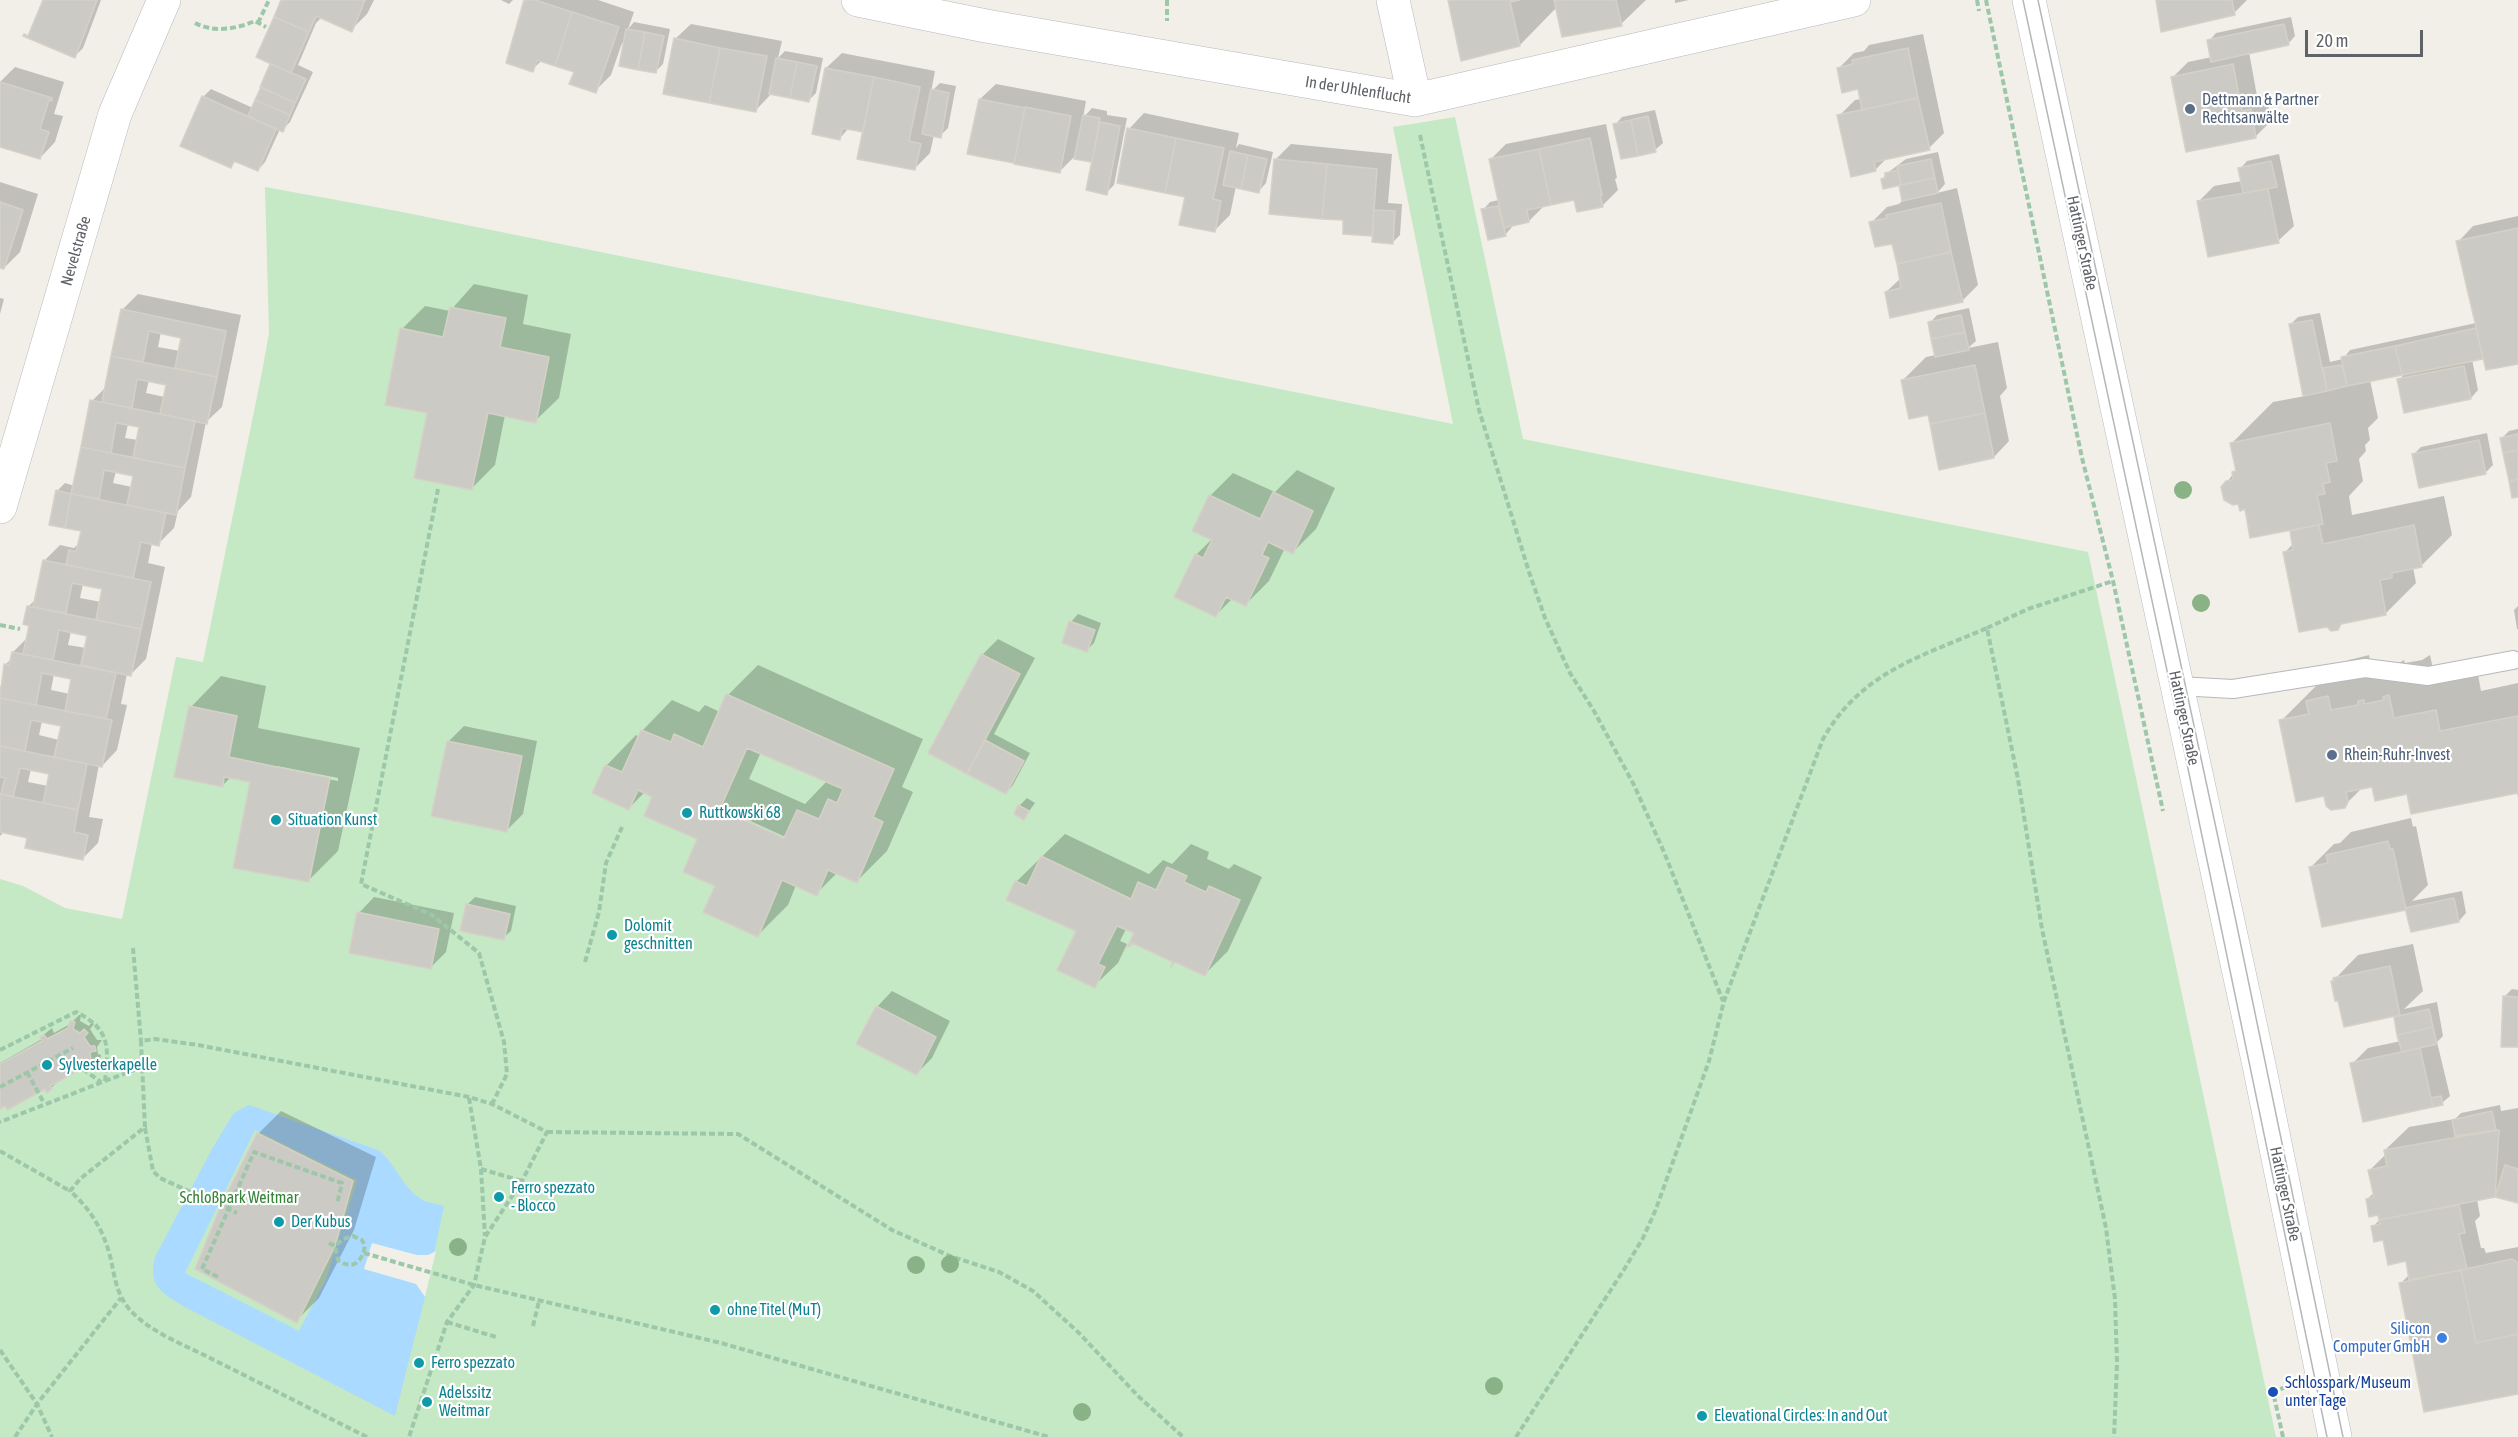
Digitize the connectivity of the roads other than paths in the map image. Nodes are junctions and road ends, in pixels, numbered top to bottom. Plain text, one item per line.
1 (164, 0) edge
2 (858, 0) edge
3 (1393, 0) edge
4 (1854, 0) edge
5 (2030, 0) edge
6 (1415, 100) junction
7 (0, 507) edge
8 (2513, 660) dead end
9 (2178, 686) junction
10 (2335, 1437) edge

1 - 7 street, Nevelstraße
2 - 6 street, In der Uhlenflucht
3 - 6 street
4 - 6 street, In der Uhlenflucht
5 - 9 street, Hattinger Straße
8 - 9 lane
9 - 10 street, Hattinger Straße

